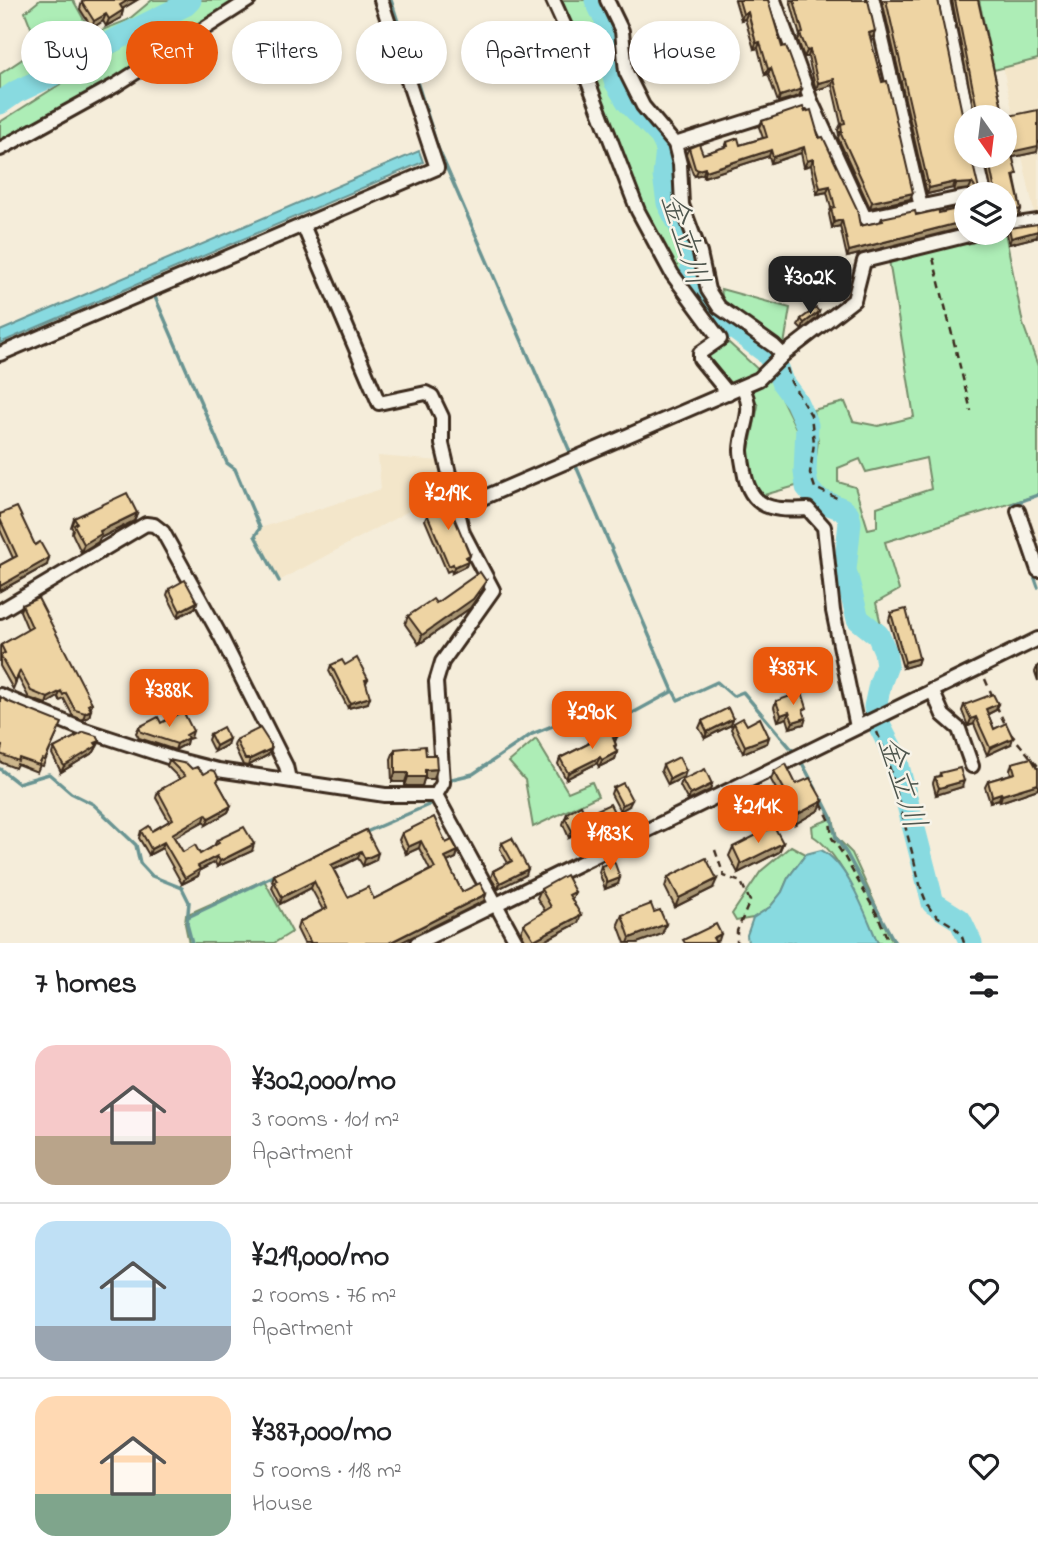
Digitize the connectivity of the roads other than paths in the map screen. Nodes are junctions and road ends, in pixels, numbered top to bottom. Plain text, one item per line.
1 (249, 0) edge
2 (381, 0) edge
3 (553, 0) edge
4 (607, 0) edge
5 (774, 0) edge
6 (873, 0) edge
7 (943, 0) edge
8 (811, 102) junction
9 (965, 105) edge
10 (675, 144) junction
11 (0, 149) edge
12 (954, 200) edge
13 (921, 207) junction
14 (1038, 220) edge
15 (1017, 224) edge
16 (303, 225) junction
17 (954, 239) edge
18 (0, 354) edge
19 (783, 355) junction
20 (742, 387) junction
21 (727, 393) junction
22 (457, 509) junction
23 (1018, 511) dead end
24 (1038, 570) edge
25 (0, 611) edge
26 (1038, 639) edge
27 (932, 691) junction
28 (0, 695) edge
29 (862, 725) junction
30 (972, 766) dead end
31 (289, 779) junction
32 (436, 795) junction
33 (495, 905) junction
34 (417, 943) edge
35 (517, 943) edge

1 - 11 street
2 - 16 street
3 - 21 street
4 - 10 street
5 - 8 street
6 - 13 street
7 - 9 street
8 - 10 street
8 - 13 street
10 - 19 street
12 - 13 street
14 - 15 street
16 - 18 street
16 - 22 street
17 - 19 street
19 - 20 street
20 - 21 street
20 - 29 street
21 - 22 street
22 - 32 street
23 - 24 street
25 - 31 street
26 - 27 street
27 - 29 street
27 - 30 street
28 - 31 street
29 - 33 street
31 - 32 street
32 - 33 street
33 - 34 street
33 - 35 street

